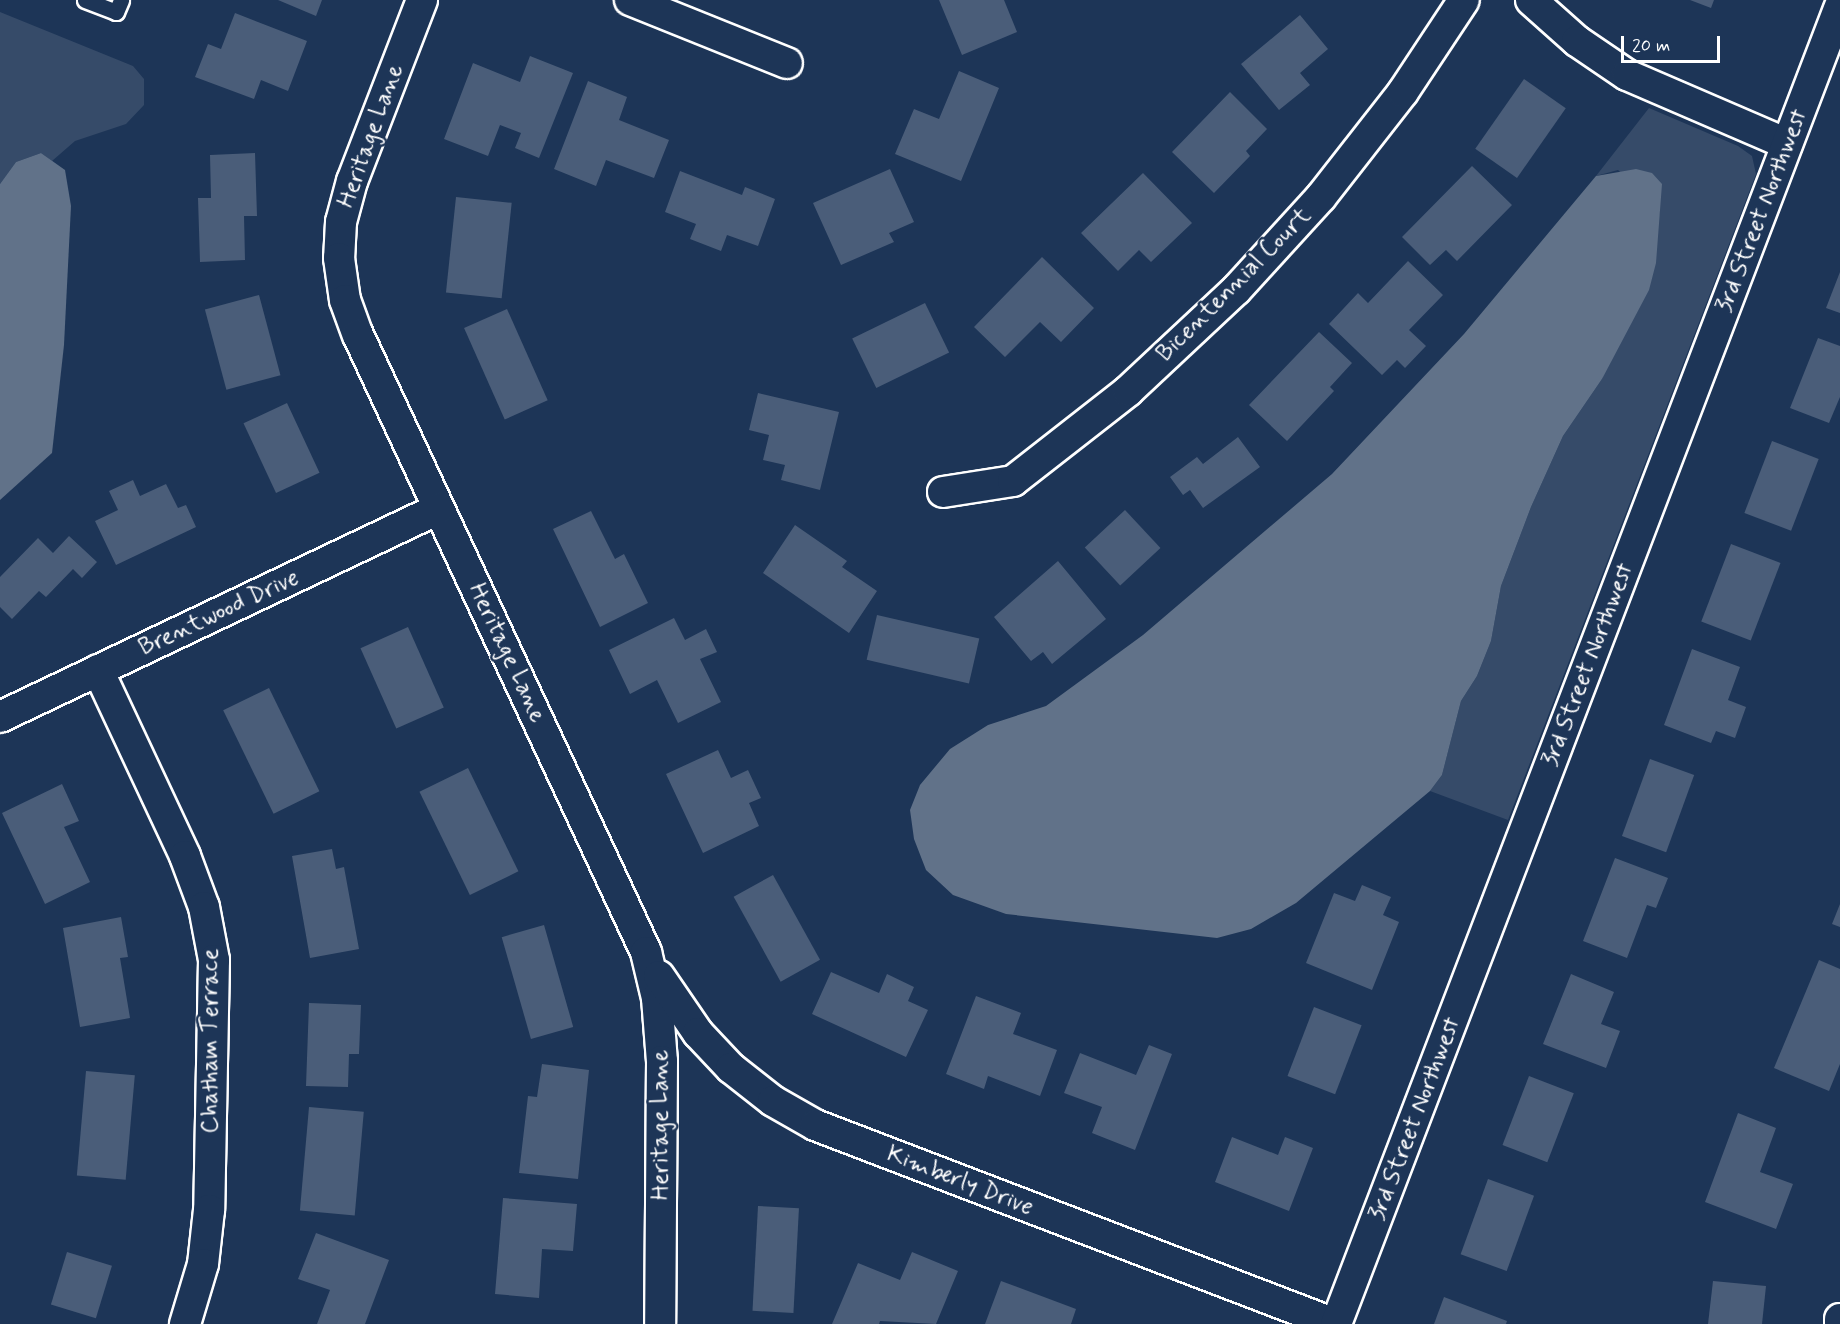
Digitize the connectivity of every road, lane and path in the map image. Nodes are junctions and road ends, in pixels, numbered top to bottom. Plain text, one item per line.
1 (85, 0) edge
2 (121, 0) edge
3 (422, 0) edge
4 (630, 0) edge
5 (1464, 0) edge
6 (1532, 0) edge
7 (1840, 6) edge
8 (685, 10) edge
9 (787, 63) dead end
10 (1787, 144) junction
11 (943, 492) dead end
12 (440, 509) junction
13 (98, 670) junction
14 (0, 717) edge
15 (646, 952) junction
16 (1840, 1319) edge
17 (185, 1324) edge
18 (660, 1324) edge
19 (1336, 1324) edge
20 (1840, 1324) edge

1 - 2 lane
3 - 12 street, Heritage Lane
4 - 8 street
5 - 11 street, Bicentennial Court
6 - 10 street
7 - 10 street, 3rd Street Northwest
8 - 9 street
10 - 19 street, 3rd Street Northwest
12 - 13 street, Brentwood Drive
12 - 15 street, Heritage Lane
13 - 14 street, Brentwood Drive
13 - 17 street, Chatham Terrace
15 - 18 street, Heritage Lane
15 - 19 street, Kimberly Drive
16 - 20 street

